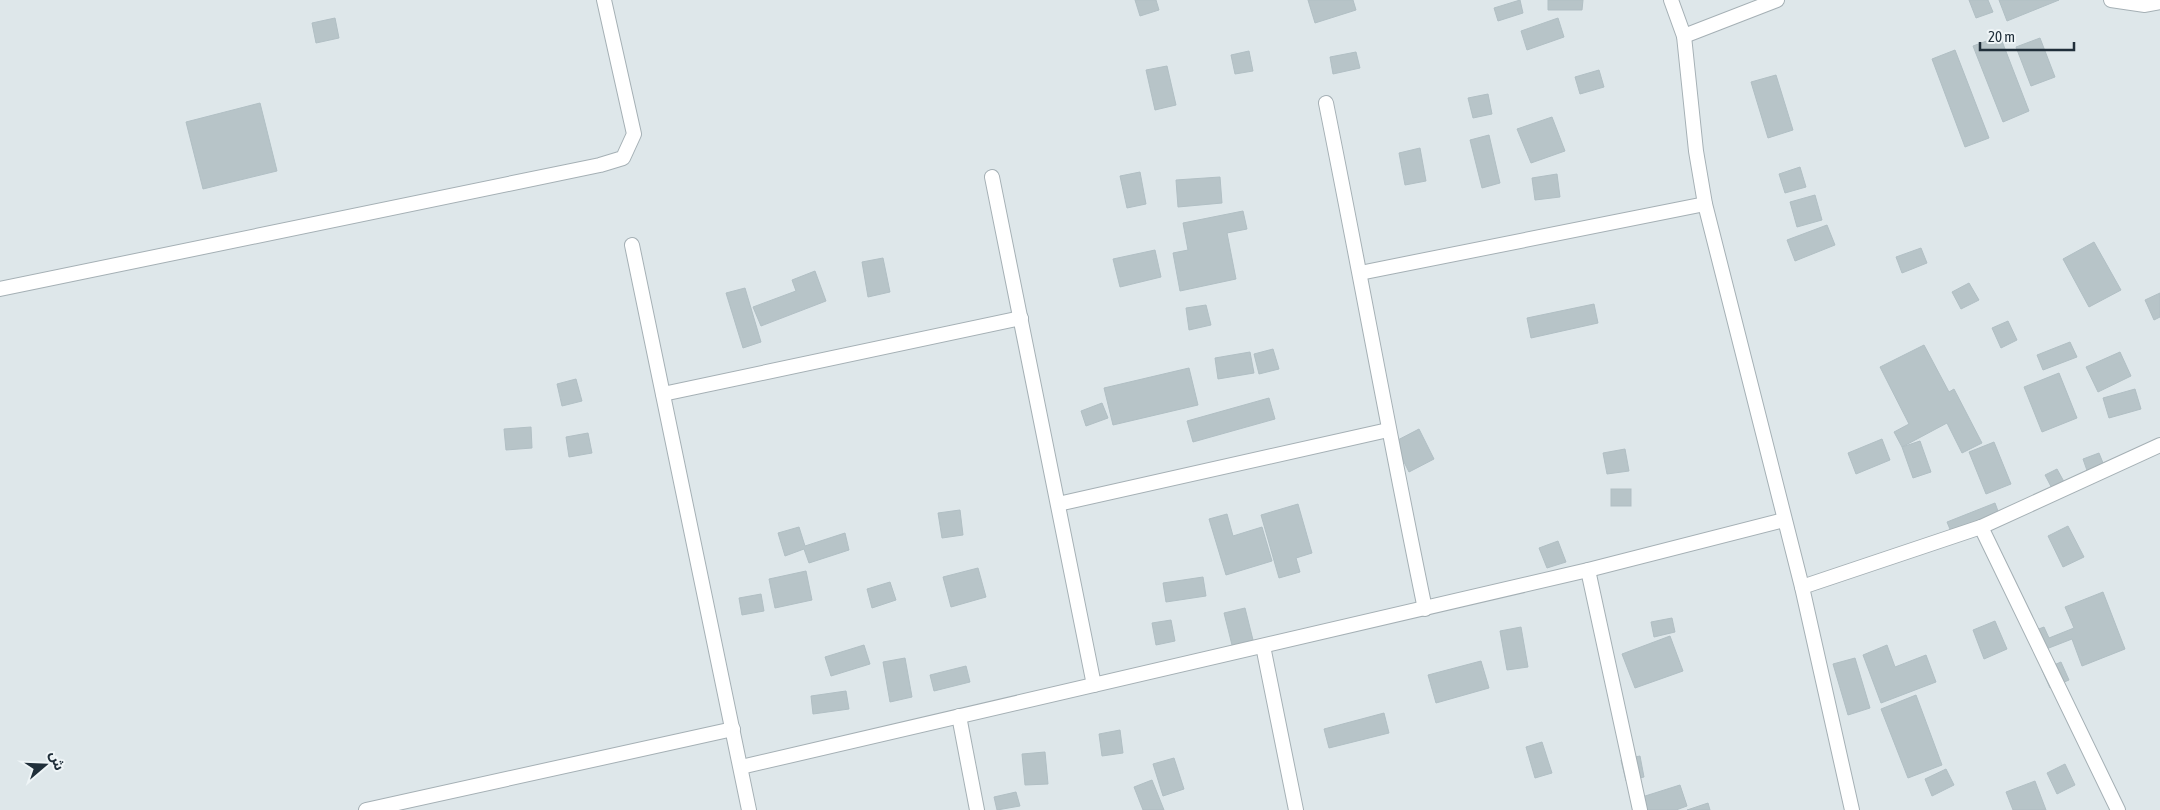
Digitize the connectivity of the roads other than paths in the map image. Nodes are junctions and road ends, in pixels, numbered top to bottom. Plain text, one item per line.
1 (604, 0) edge
2 (1671, 0) edge
3 (1777, 0) edge
4 (2111, 0) edge
5 (2160, 2) edge
6 (1684, 36) junction
7 (1326, 103) dead end
8 (992, 177) dead end
9 (1705, 204) junction
10 (632, 245) dead end
11 (1360, 273) junction
12 (0, 289) edge
13 (1021, 318) junction
14 (663, 394) junction
15 (1388, 430) junction
16 (2160, 445) edge
17 (1058, 504) junction
18 (1784, 520) junction
19 (1981, 527) junction
20 (1588, 570) junction
21 (1802, 587) junction
22 (1425, 608) junction
23 (1263, 646) junction
24 (1094, 685) junction
25 (959, 716) junction
26 (732, 729) junction
27 (741, 767) junction
28 (382, 808) edge
29 (366, 810) edge
30 (748, 810) edge
31 (978, 810) edge
32 (1296, 810) edge
33 (1640, 810) edge
34 (1852, 810) edge
35 (2118, 810) edge

1 - 12 street
2 - 6 street
3 - 6 street
4 - 5 street
6 - 9 street
7 - 11 street
8 - 13 street
9 - 11 street
9 - 18 street
10 - 14 street
11 - 15 street
13 - 14 street
13 - 17 street
14 - 26 street
15 - 17 street
15 - 22 street
16 - 19 street
17 - 24 street
18 - 20 street
18 - 21 street
19 - 21 street
19 - 35 street
20 - 22 street
20 - 33 street
21 - 34 street
22 - 23 street
23 - 24 street
23 - 32 street
24 - 25 street
25 - 27 street
25 - 31 street
26 - 27 street
26 - 28 street
27 - 30 street
28 - 29 street

